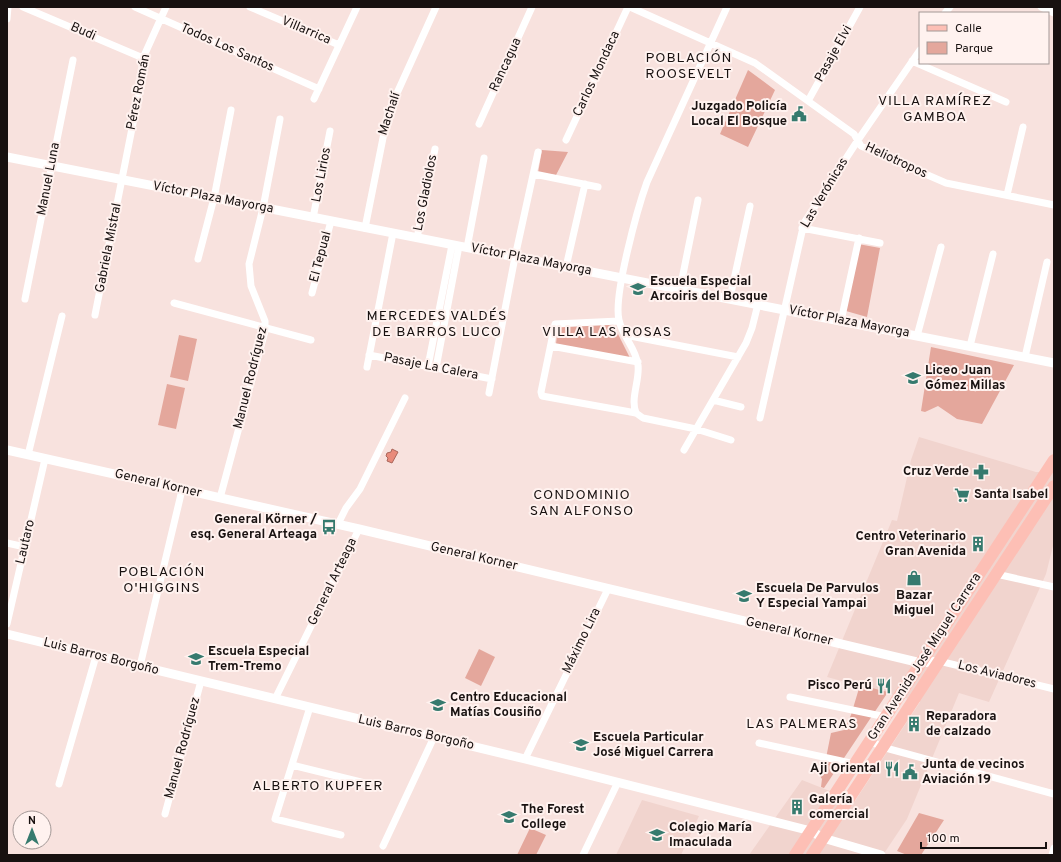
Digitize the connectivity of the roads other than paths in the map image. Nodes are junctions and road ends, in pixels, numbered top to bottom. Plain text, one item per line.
1 (8, 7) edge
2 (23, 7) edge
3 (135, 7) edge
4 (166, 7) edge
5 (250, 7) edge
6 (357, 7) edge
7 (436, 7) edge
8 (532, 7) edge
9 (629, 7) edge
10 (727, 7) edge
11 (860, 7) edge
12 (1041, 7) edge
13 (1054, 13) edge
14 (7, 18) edge
15 (161, 19) junction
16 (710, 43) junction
17 (339, 45) junction
18 (919, 51) edge
19 (143, 58) junction
20 (73, 60) dead end
21 (912, 61) junction
22 (319, 89) junction
23 (314, 99) dead end
24 (808, 101) junction
25 (1006, 102) dead end
26 (231, 110) dead end
27 (280, 119) dead end
28 (479, 124) dead end
29 (1023, 127) dead end
30 (330, 131) dead end
31 (566, 140) dead end
32 (858, 140) junction
33 (435, 149) dead end
34 (538, 152) dead end
35 (7, 157) edge
36 (484, 158) dead end
37 (52, 166) junction
38 (534, 174) junction
39 (122, 180) junction
40 (584, 184) junction
41 (598, 186) dead end
42 (1007, 195) junction
43 (214, 198) junction
44 (698, 200) dead end
45 (1054, 204) edge
46 (750, 206) dead end
47 (263, 208) junction
48 (313, 218) junction
49 (331, 221) junction
50 (365, 228) junction
51 (802, 228) junction
52 (393, 233) junction
53 (417, 238) junction
54 (859, 238) junction
55 (880, 242) dead end
56 (459, 246) junction
57 (941, 246) dead end
58 (993, 254) dead end
59 (515, 257) junction
60 (198, 259) dead end
61 (1047, 262) dead end
62 (566, 267) junction
63 (623, 278) junction
64 (680, 289) junction
65 (312, 293) dead end
66 (25, 298) dead end
67 (730, 298) junction
68 (174, 303) dead end
69 (758, 304) junction
70 (785, 309) junction
71 (95, 315) dead end
72 (62, 316) dead end
73 (841, 320) junction
74 (619, 321) junction
75 (266, 328) junction
76 (625, 335) junction
77 (918, 336) junction
78 (311, 340) dead end
79 (551, 346) junction
80 (970, 346) junction
81 (369, 355) junction
82 (738, 357) junction
83 (1025, 357) junction
84 (638, 362) junction
85 (1054, 363) edge
86 (367, 367) dead end
87 (432, 367) junction
88 (492, 379) junction
89 (489, 393) dead end
90 (405, 398) dead end
91 (713, 400) junction
92 (741, 407) dead end
93 (636, 413) junction
94 (760, 418) dead end
95 (696, 429) junction
96 (731, 440) dead end
97 (7, 450) edge
98 (684, 450) dead end
99 (28, 455) junction
100 (45, 459) junction
101 (1054, 460) edge
102 (1042, 479) junction
103 (182, 490) junction
104 (1052, 492) edge
105 (220, 498) junction
106 (338, 524) junction
107 (359, 529) junction
108 (7, 543) edge
109 (25, 547) junction
110 (996, 574) junction
111 (1054, 587) edge
112 (608, 589) junction
113 (7, 624) edge
114 (7, 634) edge
115 (96, 656) junction
116 (939, 661) junction
117 (921, 663) junction
118 (140, 666) junction
119 (201, 681) junction
120 (1054, 689) edge
121 (790, 698) dead end
122 (275, 699) junction
123 (310, 707) junction
124 (886, 717) junction
125 (434, 737) junction
126 (870, 741) junction
127 (759, 743) dead end
128 (882, 747) junction
129 (525, 759) junction
130 (855, 764) junction
131 (292, 765) junction
132 (618, 782) junction
133 (365, 783) dead end
134 (59, 784) dead end
135 (1054, 794) edge
136 (164, 814) dead end
137 (811, 831) junction
138 (341, 835) dead end
139 (823, 838) junction
140 (383, 846) dead end
141 (1054, 848) edge
142 (583, 855) edge
143 (796, 855) edge
144 (812, 855) edge
145 (881, 855) edge
146 (1052, 855) edge

1 - 14 street
2 - 19 street, Budi
3 - 15 street, Todos Los Santos
4 - 15 street, Pérez Román
5 - 17 street, Villarrica
6 - 17 street
7 - 50 street, Machalí
8 - 28 street, Rancagua
9 - 16 street, Heliotropos
9 - 31 street, Carlos Mondaca
10 - 16 street
11 - 24 street, Pasaje Elvi
12 - 13 street
15 - 19 street, Pérez Román
15 - 22 street, Todos Los Santos
16 - 24 street, Heliotropos
16 - 63 street
17 - 22 street
18 - 21 street, Las Verónicas
19 - 39 street, Pérez Román
20 - 37 street, Manuel Luna
21 - 25 street
21 - 32 street, Las Verónicas
22 - 23 street
24 - 32 street, Heliotropos
26 - 43 street
27 - 47 street, Manuel Rodríguez
29 - 42 street
30 - 48 street, Los Lirios
32 - 42 street, Heliotropos
32 - 51 street, Las Verónicas
33 - 53 street, Los Gladiolos
34 - 38 street
35 - 37 street, Víctor Plaza Mayorga
36 - 56 street
37 - 39 street, Víctor Plaza Mayorga
37 - 66 street, Manuel Luna
38 - 40 street
38 - 59 street
39 - 43 street, Víctor Plaza Mayorga
39 - 71 street, Gabriela Mistral
40 - 41 street
40 - 62 street
42 - 45 street, Heliotropos
43 - 47 street, Víctor Plaza Mayorga
43 - 60 street
44 - 64 street
46 - 67 street
47 - 48 street, Víctor Plaza Mayorga
47 - 75 street, Manuel Rodríguez
48 - 49 street, Víctor Plaza Mayorga
49 - 50 street, Víctor Plaza Mayorga
49 - 65 street, El Tepual
50 - 52 street, Víctor Plaza Mayorga
51 - 54 street
51 - 70 street, Las Verónicas
52 - 53 street, Víctor Plaza Mayorga
52 - 81 street
53 - 56 street, Víctor Plaza Mayorga
54 - 55 street
54 - 73 street
56 - 59 street, Víctor Plaza Mayorga
56 - 87 street
57 - 77 street
58 - 80 street
59 - 62 street, Víctor Plaza Mayorga
59 - 88 street
61 - 83 street
62 - 63 street, Víctor Plaza Mayorga
63 - 64 street, Víctor Plaza Mayorga
63 - 74 street
64 - 67 street, Víctor Plaza Mayorga
67 - 69 street, Víctor Plaza Mayorga
68 - 75 street
69 - 70 street, Víctor Plaza Mayorga
69 - 82 street
70 - 73 street, Víctor Plaza Mayorga
70 - 94 street, Las Verónicas
72 - 99 street
73 - 77 street, Víctor Plaza Mayorga
74 - 76 street
74 - 79 street
75 - 78 street
75 - 105 street, Manuel Rodríguez
76 - 82 street
76 - 84 street
77 - 80 street, Víctor Plaza Mayorga
79 - 84 street
79 - 93 street
80 - 83 street, Víctor Plaza Mayorga
81 - 86 street
81 - 87 street, Pasaje La Calera
82 - 91 street
83 - 85 street, Víctor Plaza Mayorga
84 - 93 street
87 - 88 street, Pasaje La Calera
88 - 89 street
90 - 106 street
91 - 92 street
91 - 95 street
93 - 95 street
95 - 96 street
95 - 98 street
97 - 99 street, General Korner
99 - 100 street, General Korner
100 - 103 street, General Korner
100 - 109 street, Lautaro
101 - 102 main road, Gran Avenida José Miguel Carrera
102 - 104 main road
102 - 117 main road, Gran Avenida José Miguel Carrera
103 - 105 street, General Korner
103 - 118 street
104 - 110 main road, Gran Avenida José Miguel Carrera
105 - 106 street, General Korner
106 - 107 street, General Korner
107 - 112 street, General Korner
107 - 122 street, General Arteaga
108 - 109 street
109 - 113 street, Lautaro
110 - 111 street
110 - 116 main road, Gran Avenida José Miguel Carrera
112 - 117 street, General Korner
112 - 129 street, Máximo Lira
114 - 115 street, Luis Barros Borgoño
115 - 118 street, Luis Barros Borgoño
115 - 134 street
116 - 117 street, General Korner
116 - 120 street, Los Aviadores
116 - 128 main road, Gran Avenida José Miguel Carrera
117 - 124 main road, Gran Avenida José Miguel Carrera
118 - 119 street, Luis Barros Borgoño
119 - 122 street, Luis Barros Borgoño
119 - 136 street, Manuel Rodríguez
121 - 124 street
122 - 123 street, Luis Barros Borgoño
123 - 125 street, Luis Barros Borgoño
123 - 131 street
124 - 126 main road, Gran Avenida José Miguel Carrera
125 - 129 street, Luis Barros Borgoño
125 - 140 street
126 - 128 street
126 - 130 main road, Gran Avenida José Miguel Carrera
127 - 130 street
128 - 135 street
128 - 139 main road, Gran Avenida José Miguel Carrera
129 - 132 street, Luis Barros Borgoño
130 - 137 main road, Gran Avenida José Miguel Carrera
131 - 133 street
131 - 138 street
132 - 137 street, Luis Barros Borgoño
132 - 142 street
137 - 139 street, Luis Barros Borgoño
137 - 143 main road, Gran Avenida José Miguel Carrera
139 - 144 main road, Gran Avenida José Miguel Carrera
139 - 145 street, Luis Barros Borgoño
141 - 146 street

